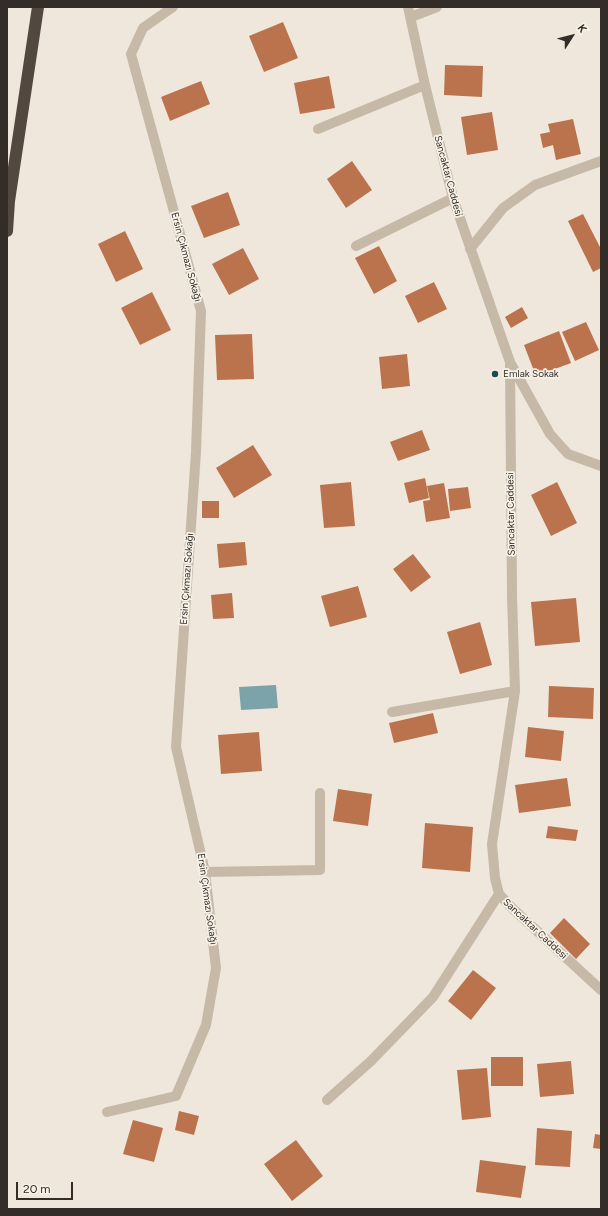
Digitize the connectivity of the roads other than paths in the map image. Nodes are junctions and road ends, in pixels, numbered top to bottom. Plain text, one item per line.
1 (38, 7) edge
2 (173, 7) edge
3 (408, 7) edge
4 (437, 7) edge
5 (410, 17) junction
6 (425, 85) junction
7 (318, 129) dead end
8 (601, 161) edge
9 (453, 198) junction
10 (7, 230) edge
11 (356, 246) dead end
12 (470, 248) junction
13 (510, 362) junction
14 (601, 466) edge
15 (515, 691) junction
16 (392, 712) dead end
17 (320, 793) dead end
18 (205, 872) junction
19 (499, 894) junction
20 (601, 990) edge
21 (327, 1100) dead end
22 (107, 1112) dead end

1 - 10 highway
2 - 18 street, Ersin Çıkmazı Sokağı
3 - 5 street, Sancaktar Caddesi
4 - 5 street
5 - 6 street, Sancaktar Caddesi
6 - 7 street
6 - 9 street, Sancaktar Caddesi
8 - 12 street
9 - 11 street
9 - 12 street, Sancaktar Caddesi
12 - 13 street, Sancaktar Caddesi
13 - 14 street
13 - 15 street, Sancaktar Caddesi
15 - 16 street
15 - 19 street, Sancaktar Caddesi
17 - 18 street
18 - 22 street, Ersin Çıkmazı Sokağı
19 - 20 street, Sancaktar Caddesi
19 - 21 street

